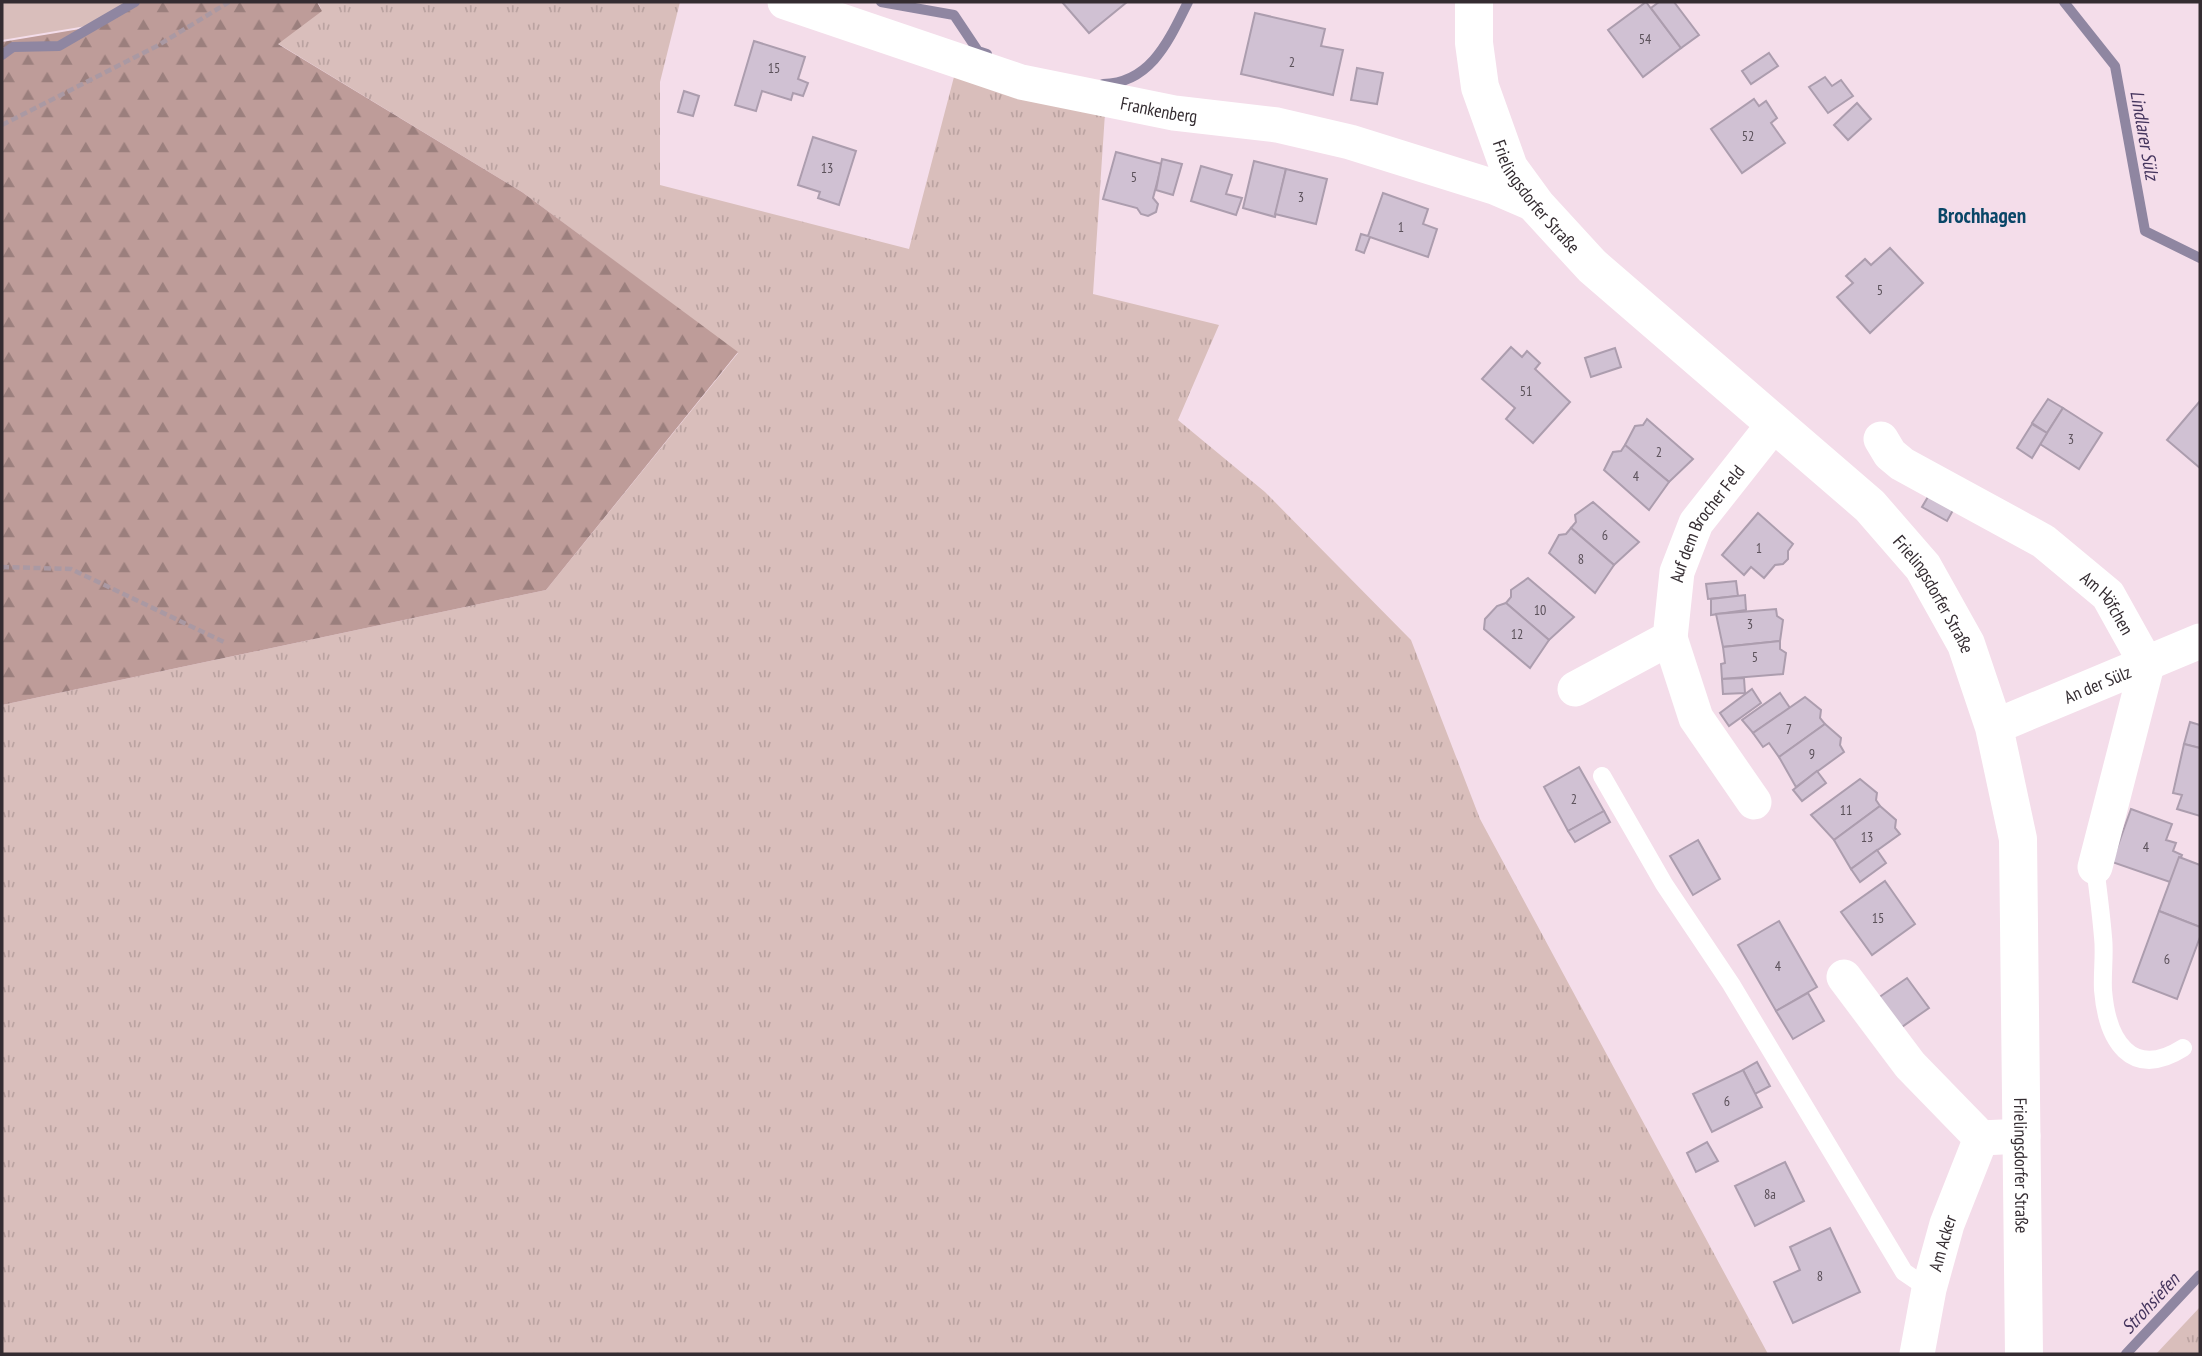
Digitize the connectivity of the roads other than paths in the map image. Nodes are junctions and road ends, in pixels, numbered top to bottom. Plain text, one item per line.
1 (785, 2) edge
2 (1474, 2) edge
3 (1536, 205) junction
4 (1774, 424) junction
5 (1881, 439) dead end
6 (1670, 638) junction
7 (2198, 646) edge
8 (2147, 665) junction
9 (1575, 689) dead end
10 (1994, 727) junction
11 (1602, 776) dead end
12 (1754, 802) dead end
13 (2095, 867) joint
14 (1844, 977) dead end
15 (2183, 1048) dead end
16 (2023, 1136) junction
17 (1981, 1138) junction
18 (1929, 1289) junction
19 (1917, 1354) edge
20 (2024, 1354) edge

1 - 3 street, Frankenberg
2 - 3 main road, Frielingsdorfer Straße
3 - 4 main road, Frielingsdorfer Straße
4 - 6 street, Auf dem Brocher Feld
4 - 10 main road, Frielingsdorfer Straße
5 - 8 street, Am Höfchen
6 - 9 street
6 - 12 street, Auf dem Brocher Feld
7 - 8 street, An der Sülz
8 - 10 street, An der Sülz
8 - 13 street
10 - 16 main road, Frielingsdorfer Straße
11 - 18 lane
13 - 15 lane
14 - 17 street
16 - 17 street
16 - 20 main road, Frielingsdorfer Straße
17 - 18 street, Am Acker
18 - 19 street, Am Acker

